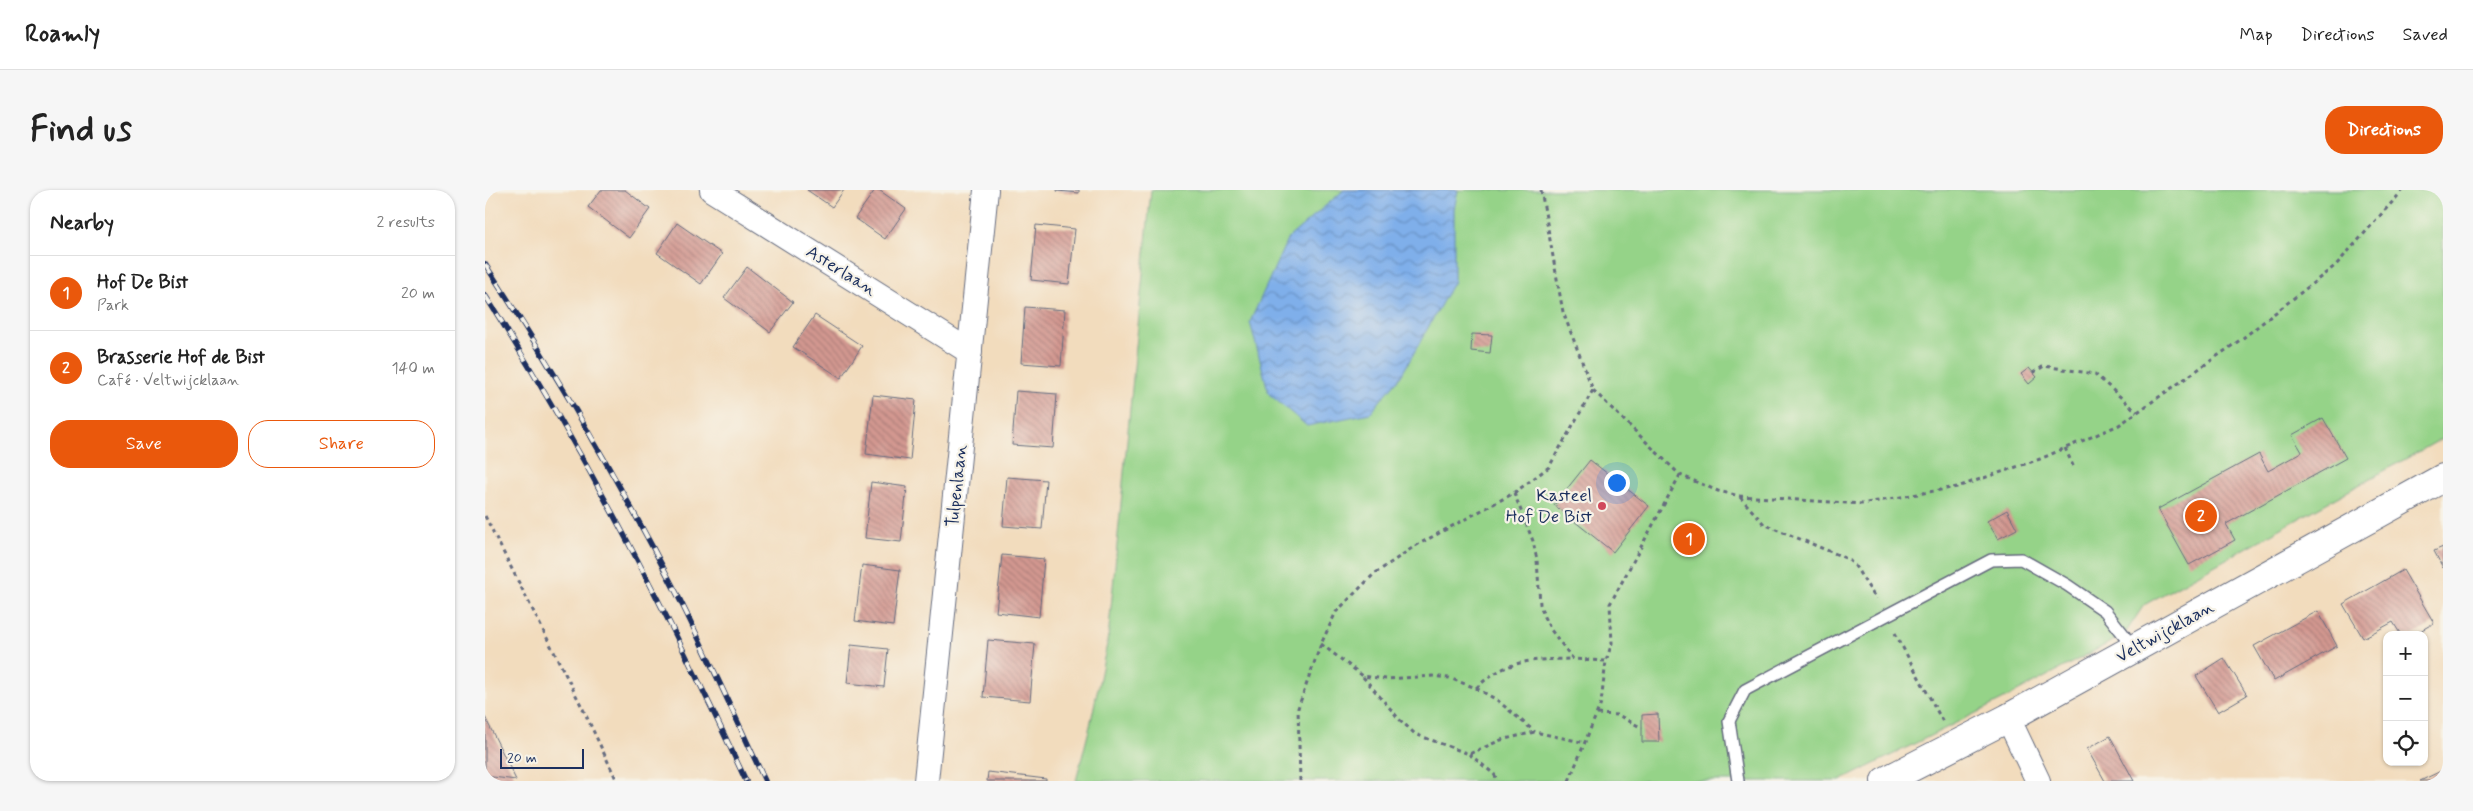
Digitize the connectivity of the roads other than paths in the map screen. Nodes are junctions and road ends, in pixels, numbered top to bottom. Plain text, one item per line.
1 (712, 190) edge
2 (987, 190) edge
3 (971, 352) junction
4 (2443, 478) edge
5 (2132, 650) junction
6 (2008, 718) junction
7 (926, 781) edge
8 (1737, 781) edge
9 (1885, 781) edge
10 (2038, 781) edge

1 - 3 street, Asterlaan
2 - 3 street, Tulpenlaan
3 - 7 street, Tulpenlaan
4 - 5 street, Veltwijcklaan
5 - 6 street, Veltwijcklaan
5 - 8 lane
6 - 9 street, Veltwijcklaan
6 - 10 street

